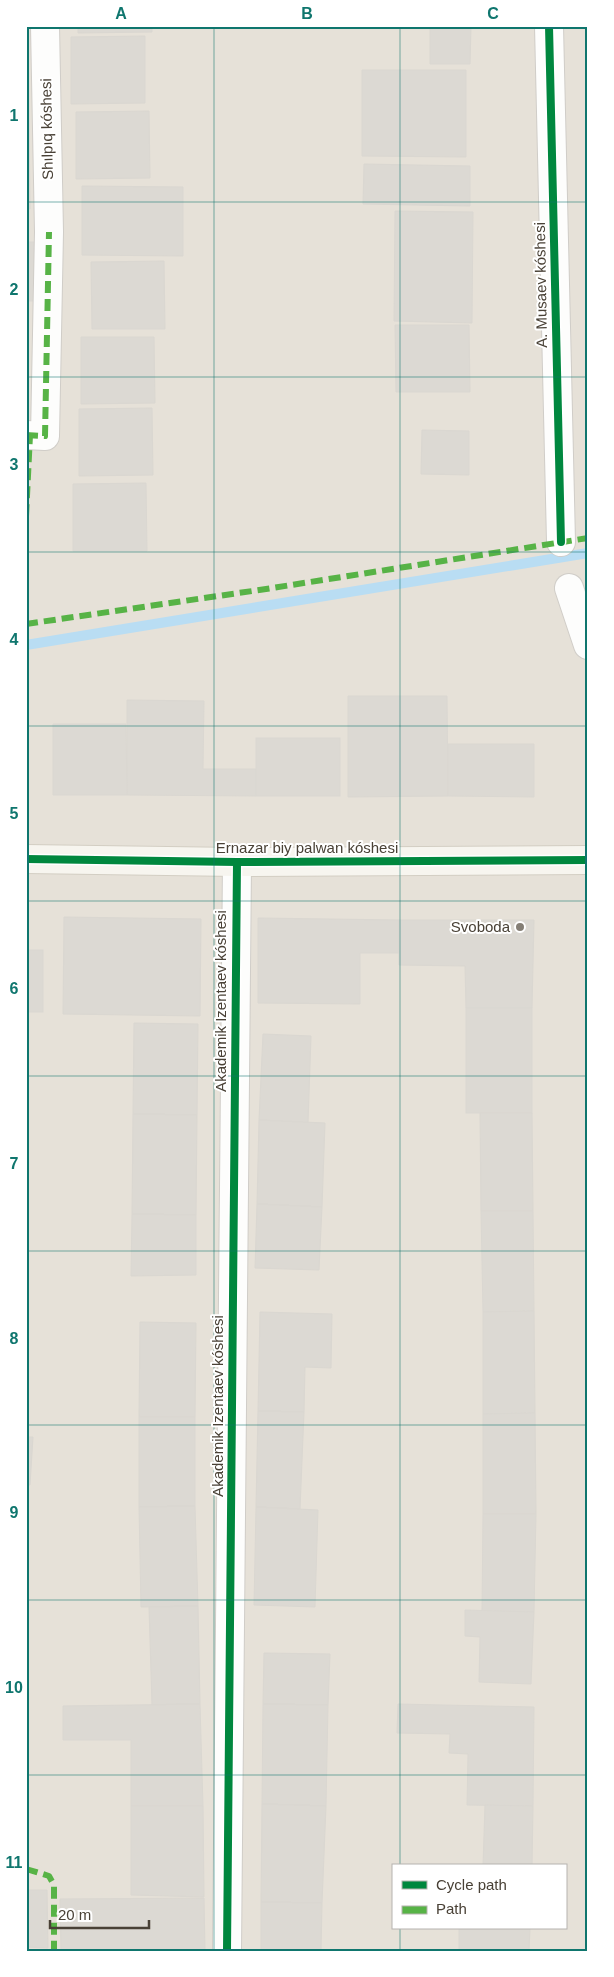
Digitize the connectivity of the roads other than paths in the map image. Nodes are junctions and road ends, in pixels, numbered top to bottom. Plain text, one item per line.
1 (46, 26) edge
2 (549, 26) edge
3 (26, 435) edge
4 (561, 542) dead end
5 (569, 588) dead end
6 (588, 645) edge
7 (26, 859) edge
8 (588, 860) edge
9 (237, 862) junction
10 (227, 1951) edge

1 - 3 street, Shılpıq kóshesi
2 - 4 street, A. Musaev kóshesi
5 - 6 street
7 - 9 street, Ernazar biy palwan kóshesi
8 - 9 street, Ernazar biy palwan kóshesi
9 - 10 street, Akademik Izentaev kóshesi

